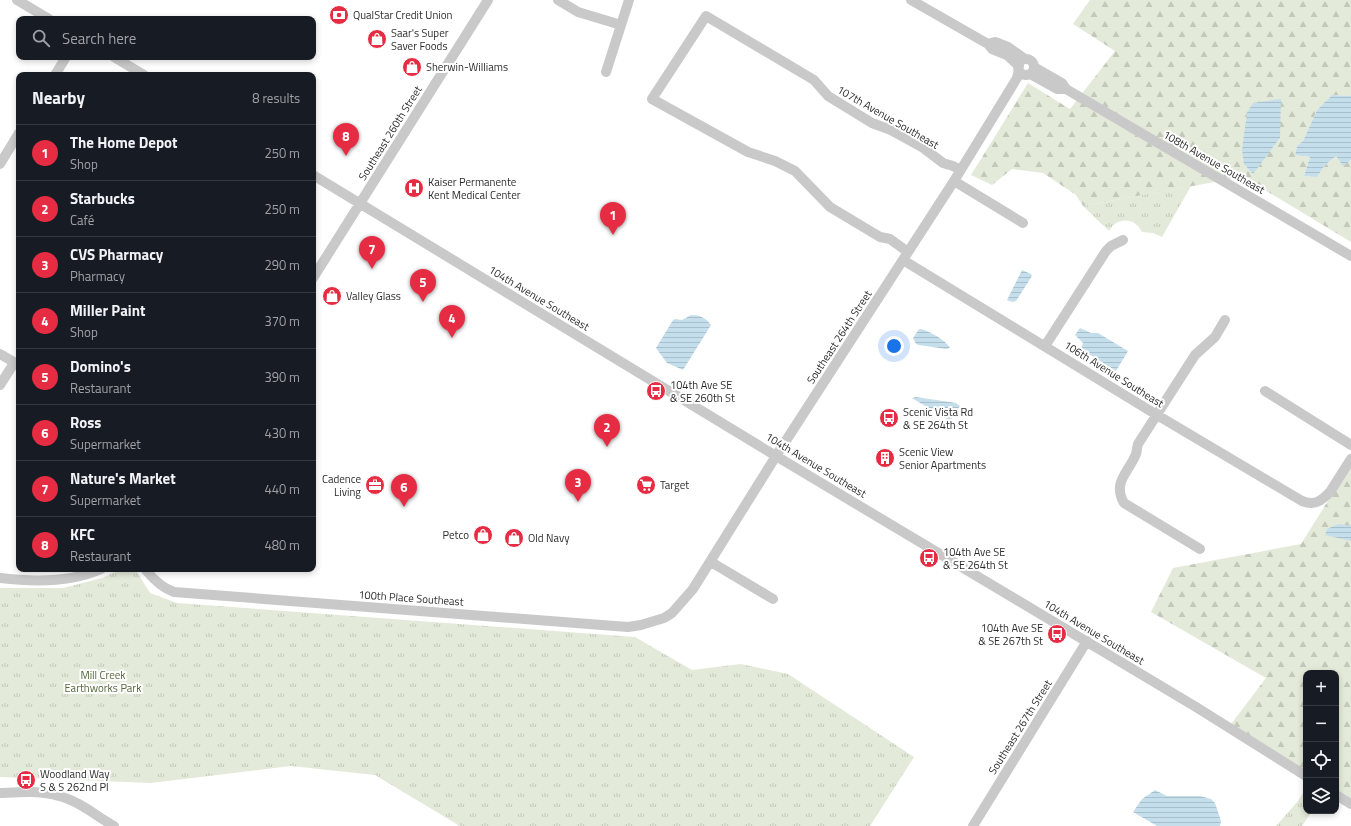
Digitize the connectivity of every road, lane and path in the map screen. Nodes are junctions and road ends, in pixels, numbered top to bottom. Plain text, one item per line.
1 (17, 0) edge
2 (488, 0) edge
3 (558, 0) edge
4 (629, 0) edge
5 (911, 0) edge
6 (45, 16) edge
7 (706, 16) joint
8 (621, 25) junction
9 (64, 60) edge
10 (119, 60) edge
11 (1024, 70) junction
12 (57, 72) edge
13 (139, 72) edge
14 (606, 72) dead end
15 (16, 138) edge
16 (0, 164) edge
17 (960, 170) junction
18 (316, 177) edge
19 (954, 181) junction
20 (361, 203) junction
21 (1023, 223) dead end
22 (1123, 240) dead end
23 (906, 256) junction
24 (1351, 256) edge
25 (316, 273) edge
26 (1226, 320) dead end
27 (1045, 346) junction
28 (0, 354) edge
29 (16, 363) edge
30 (16, 365) edge
31 (0, 385) edge
32 (1265, 391) dead end
33 (1157, 415) junction
34 (1351, 446) edge
35 (776, 456) junction
36 (1351, 459) edge
37 (1200, 549) dead end
38 (711, 562) junction
39 (91, 572) edge
40 (148, 572) edge
41 (0, 578) edge
42 (773, 599) dead end
43 (678, 606) joint
44 (1087, 642) junction
45 (1303, 774) edge
46 (0, 793) edge
47 (1339, 797) edge
48 (1351, 804) edge
49 (114, 826) edge
50 (973, 826) edge

1 - 6 street
2 - 20 street, Southeast 260th Street
3 - 8 street
4 - 8 street
5 - 11 street, 108th Avenue Southeast
7 - 17 street, 107th Avenue Southeast
7 - 23 street, 106th Avenue Southeast
8 - 14 street
9 - 12 street
10 - 13 street
11 - 17 street, Southeast 264th Street
11 - 24 street, 108th Avenue Southeast
15 - 16 street
17 - 19 street, Southeast 264th Street
18 - 20 street, 104th Avenue Southeast
19 - 21 street
19 - 23 street, Southeast 264th Street
20 - 25 street, Southeast 260th Street
20 - 35 street, 104th Avenue Southeast
22 - 27 street
23 - 27 street, 106th Avenue Southeast
23 - 35 street, Southeast 264th Street
26 - 33 street
27 - 33 street, 106th Avenue Southeast
28 - 29 street
30 - 31 street
32 - 34 street
33 - 36 street, 106th Avenue Southeast
33 - 37 street
35 - 38 street, Southeast 264th Street
35 - 44 street, 104th Avenue Southeast
38 - 42 street
38 - 43 street, Southeast 264th Street
39 - 41 street
40 - 43 street, 100th Place Southeast
44 - 45 street, 104th Avenue Southeast
44 - 50 street, Southeast 267th Street
46 - 49 street
47 - 48 street

